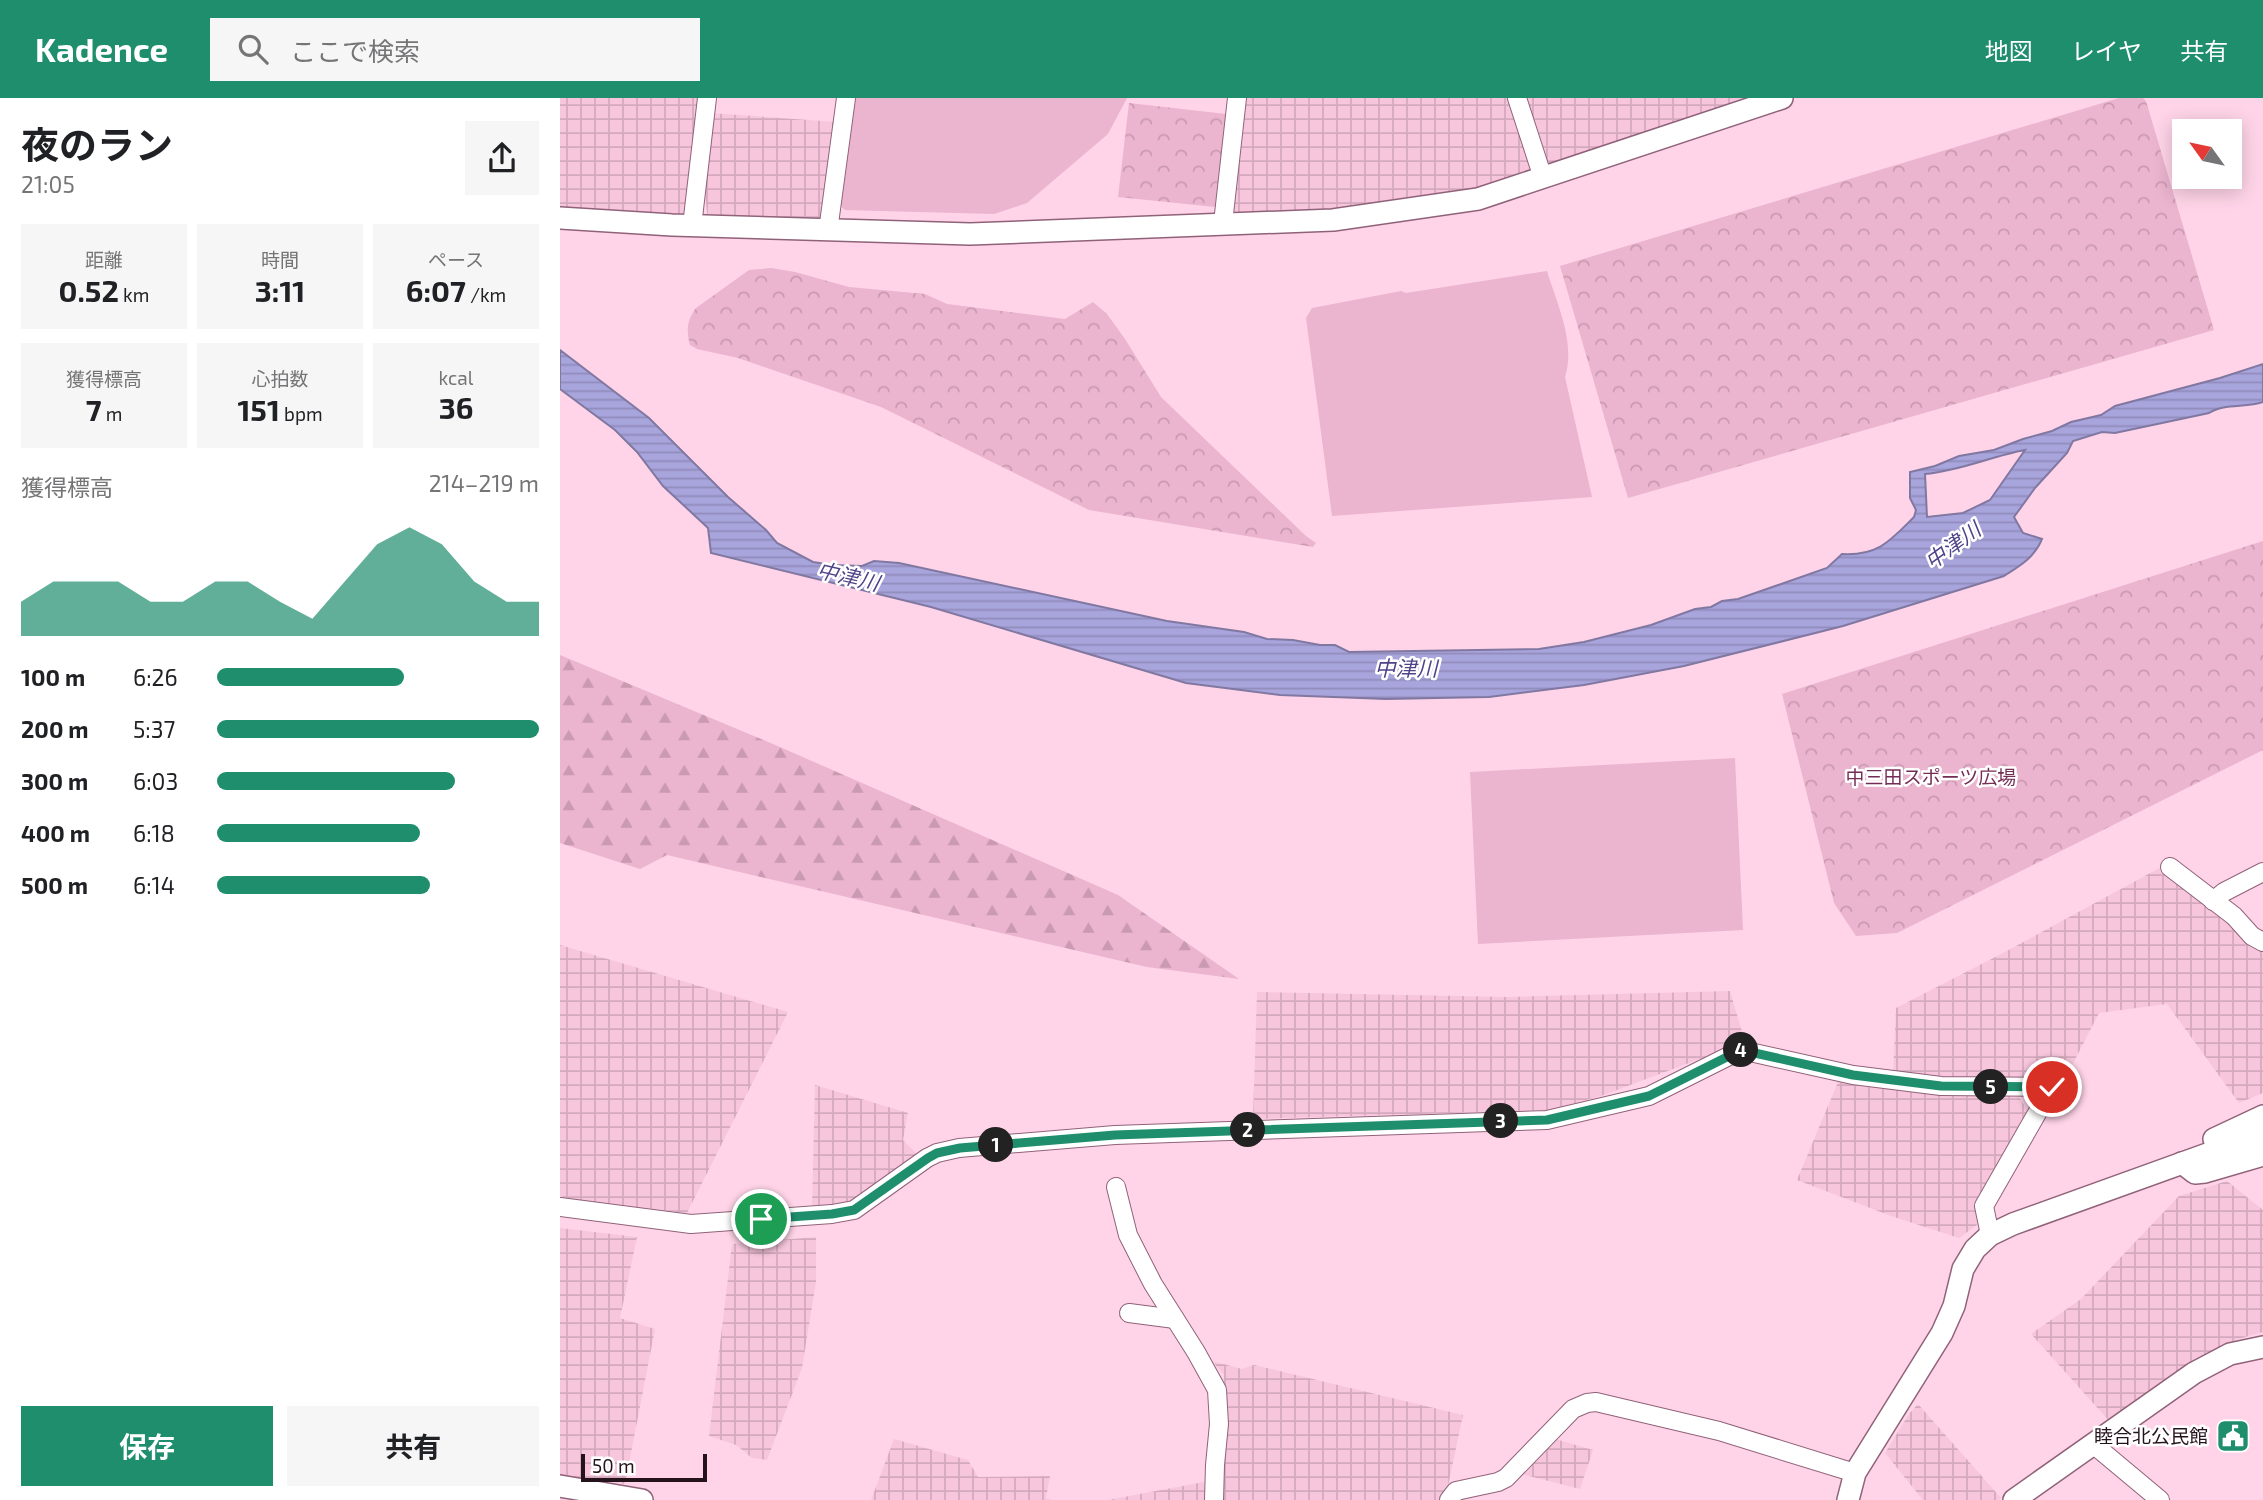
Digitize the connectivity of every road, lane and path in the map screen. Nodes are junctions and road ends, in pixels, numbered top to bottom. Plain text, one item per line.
1 (707, 98) edge
2 (846, 98) edge
3 (1237, 98) edge
4 (1517, 98) edge
5 (1782, 98) edge
6 (1543, 178) junction
7 (560, 218) edge
8 (1223, 223) junction
9 (692, 226) junction
10 (828, 230) junction
11 (2170, 867) dead end
12 (2263, 873) edge
13 (2213, 901) junction
14 (2263, 942) edge
15 (2263, 1116) edge
16 (2263, 1134) edge
17 (2263, 1155) edge
18 (2189, 1161) junction
19 (1116, 1187) dead end
20 (560, 1207) edge
21 (1990, 1235) junction
22 (1129, 1313) dead end
23 (1175, 1319) junction
24 (2263, 1347) edge
25 (2093, 1444) junction
26 (1855, 1473) junction
27 (565, 1492) edge
28 (642, 1500) edge
29 (1214, 1500) edge
30 (1449, 1500) edge
31 (1848, 1500) edge
32 (2014, 1500) edge
33 (2160, 1500) edge

1 - 9 street
2 - 10 street
3 - 8 street
4 - 6 street
5 - 6 street
6 - 8 street
7 - 9 street
8 - 10 street
9 - 10 street
11 - 13 street
12 - 13 street
13 - 14 street
15 - 18 street
16 - 18 street
17 - 18 street
18 - 21 street
19 - 23 street
20 - 21 street
21 - 26 street
22 - 23 street
23 - 29 street
24 - 25 street
25 - 32 street
25 - 33 street
26 - 30 street
26 - 31 street
27 - 28 street

